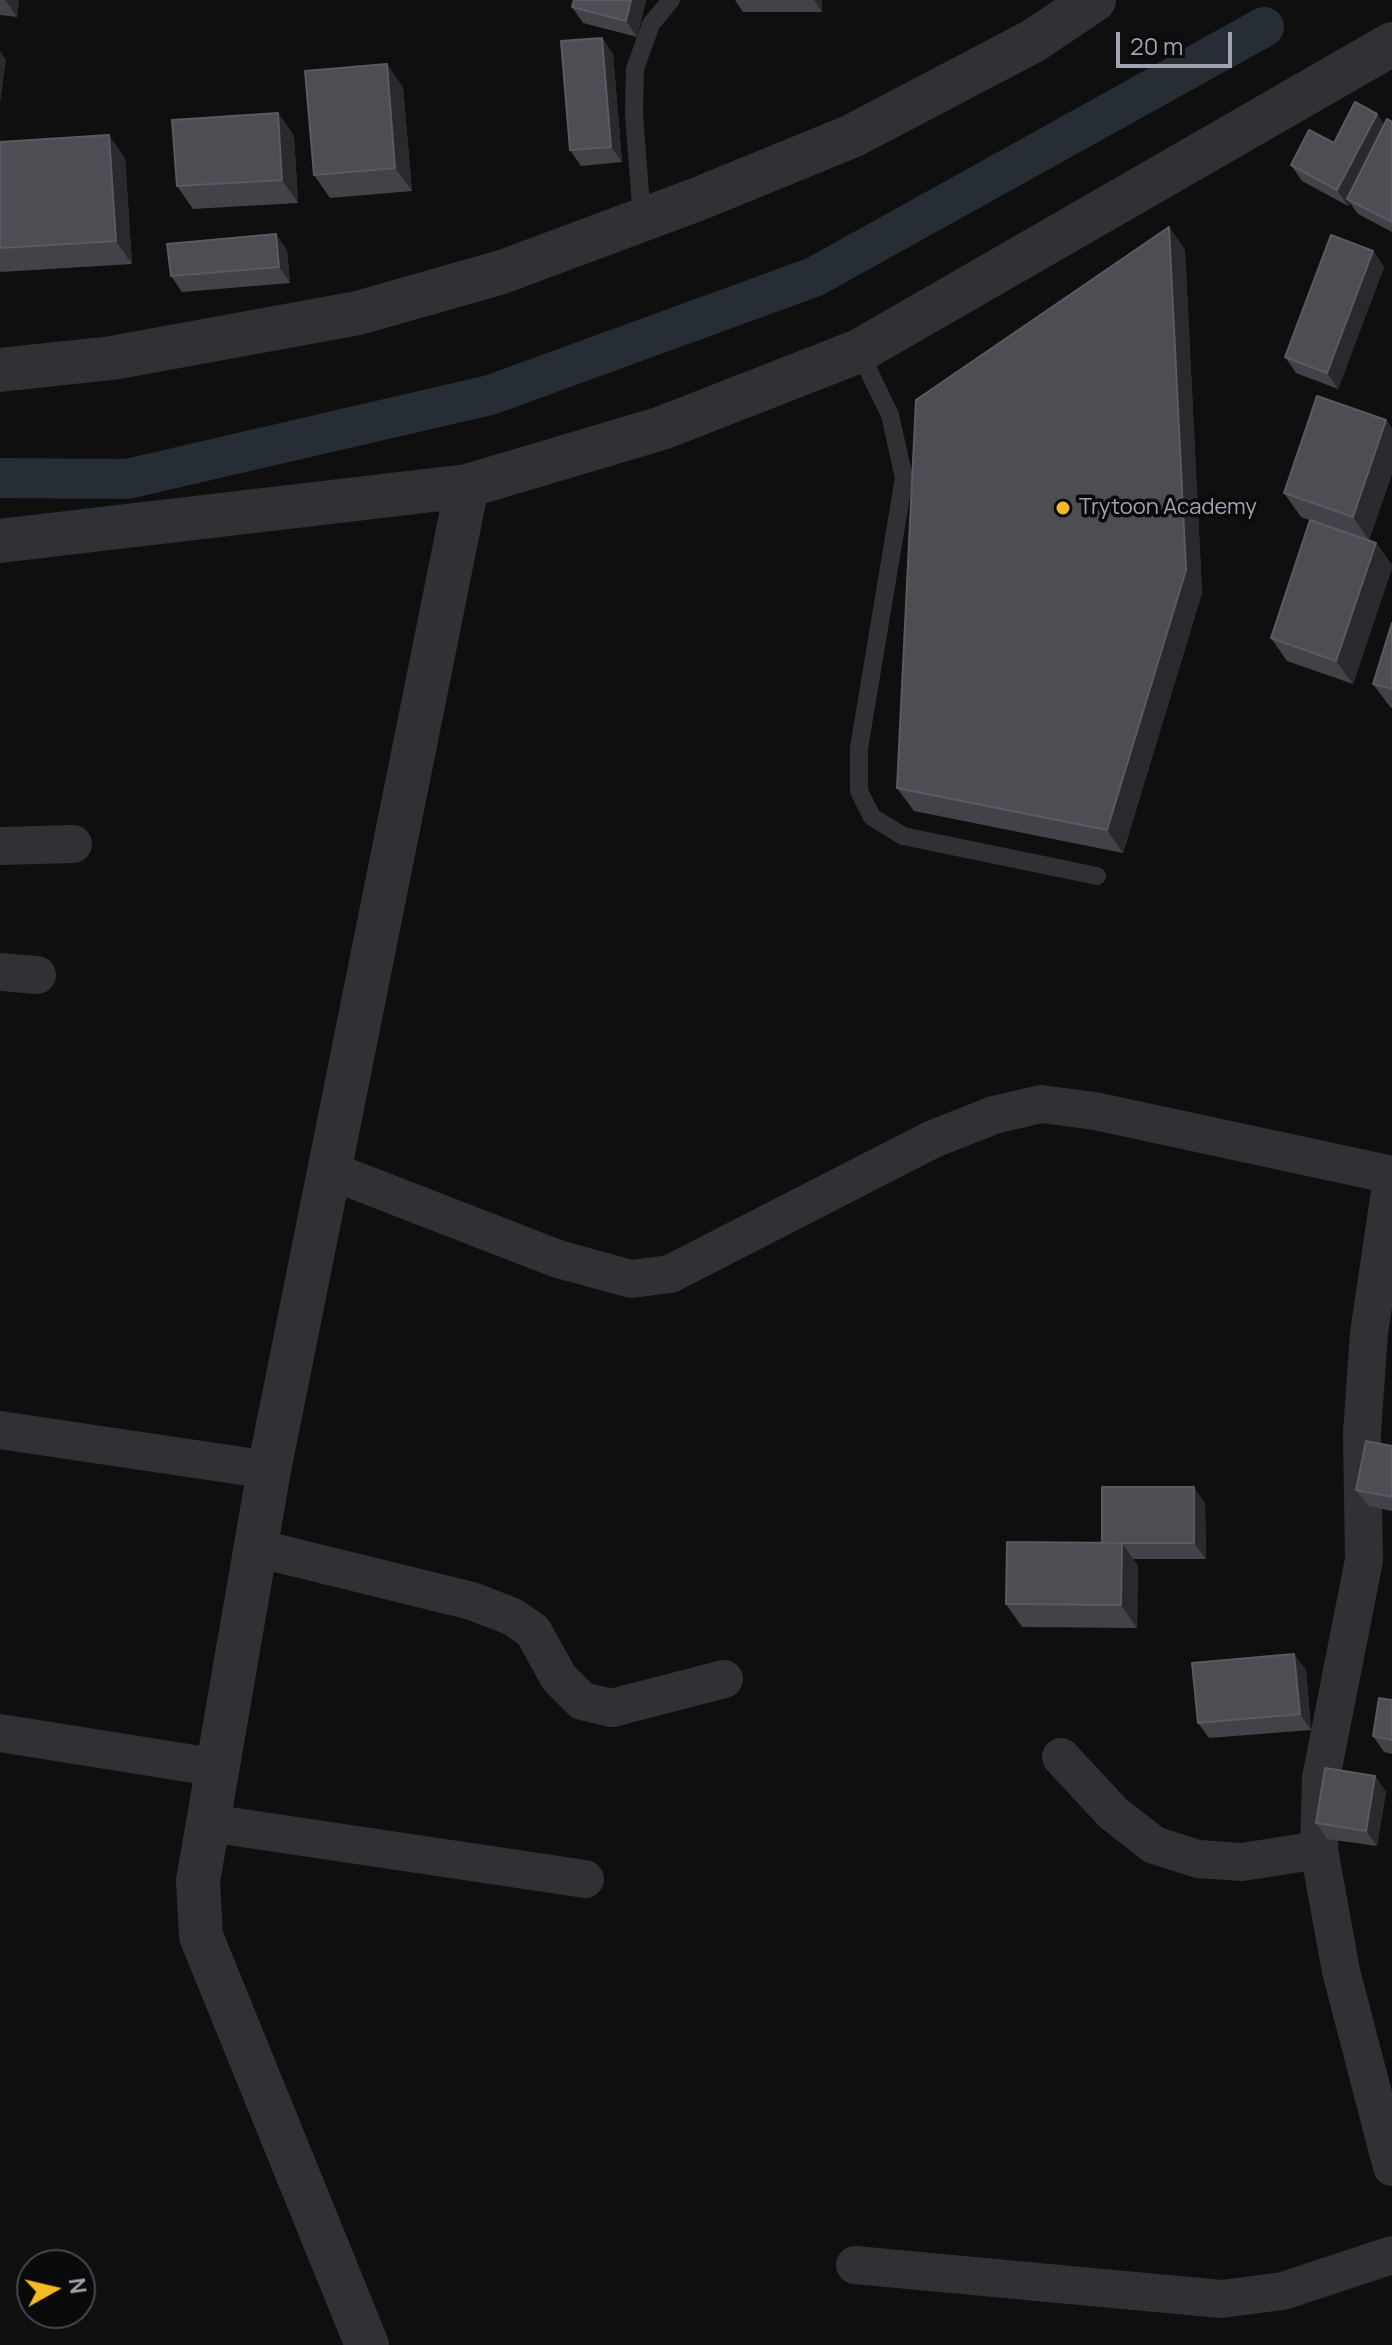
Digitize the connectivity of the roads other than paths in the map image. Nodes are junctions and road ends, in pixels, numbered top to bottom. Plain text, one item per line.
1 (671, 0) edge
2 (1094, 0) edge
3 (1392, 44) edge
4 (642, 220) junction
5 (859, 351) junction
6 (0, 370) edge
7 (467, 486) junction
8 (0, 541) edge
9 (73, 844) dead end
10 (0, 846) edge
11 (1097, 876) dead end
12 (331, 1171) junction
13 (1392, 1176) edge
14 (0, 1430) edge
15 (269, 1470) junction
16 (256, 1548) junction
17 (1378, 1562) edge
18 (724, 1679) dead end
19 (0, 1733) edge
20 (1061, 1757) dead end
21 (219, 1768) junction
22 (209, 1823) junction
23 (1319, 1850) junction
24 (585, 1879) dead end
25 (1392, 2167) edge
26 (1392, 2255) edge
27 (855, 2265) dead end
28 (367, 2345) edge

1 - 4 lane
2 - 4 street
3 - 5 street
4 - 6 street
5 - 7 street
5 - 11 lane
7 - 8 street
7 - 12 street
9 - 10 street
12 - 13 street
12 - 15 street
13 - 17 street
14 - 15 street
15 - 16 street
16 - 18 street
16 - 21 street
17 - 23 street
19 - 21 street
20 - 23 street
21 - 22 street
22 - 24 street
22 - 28 street
23 - 25 street
26 - 27 street

